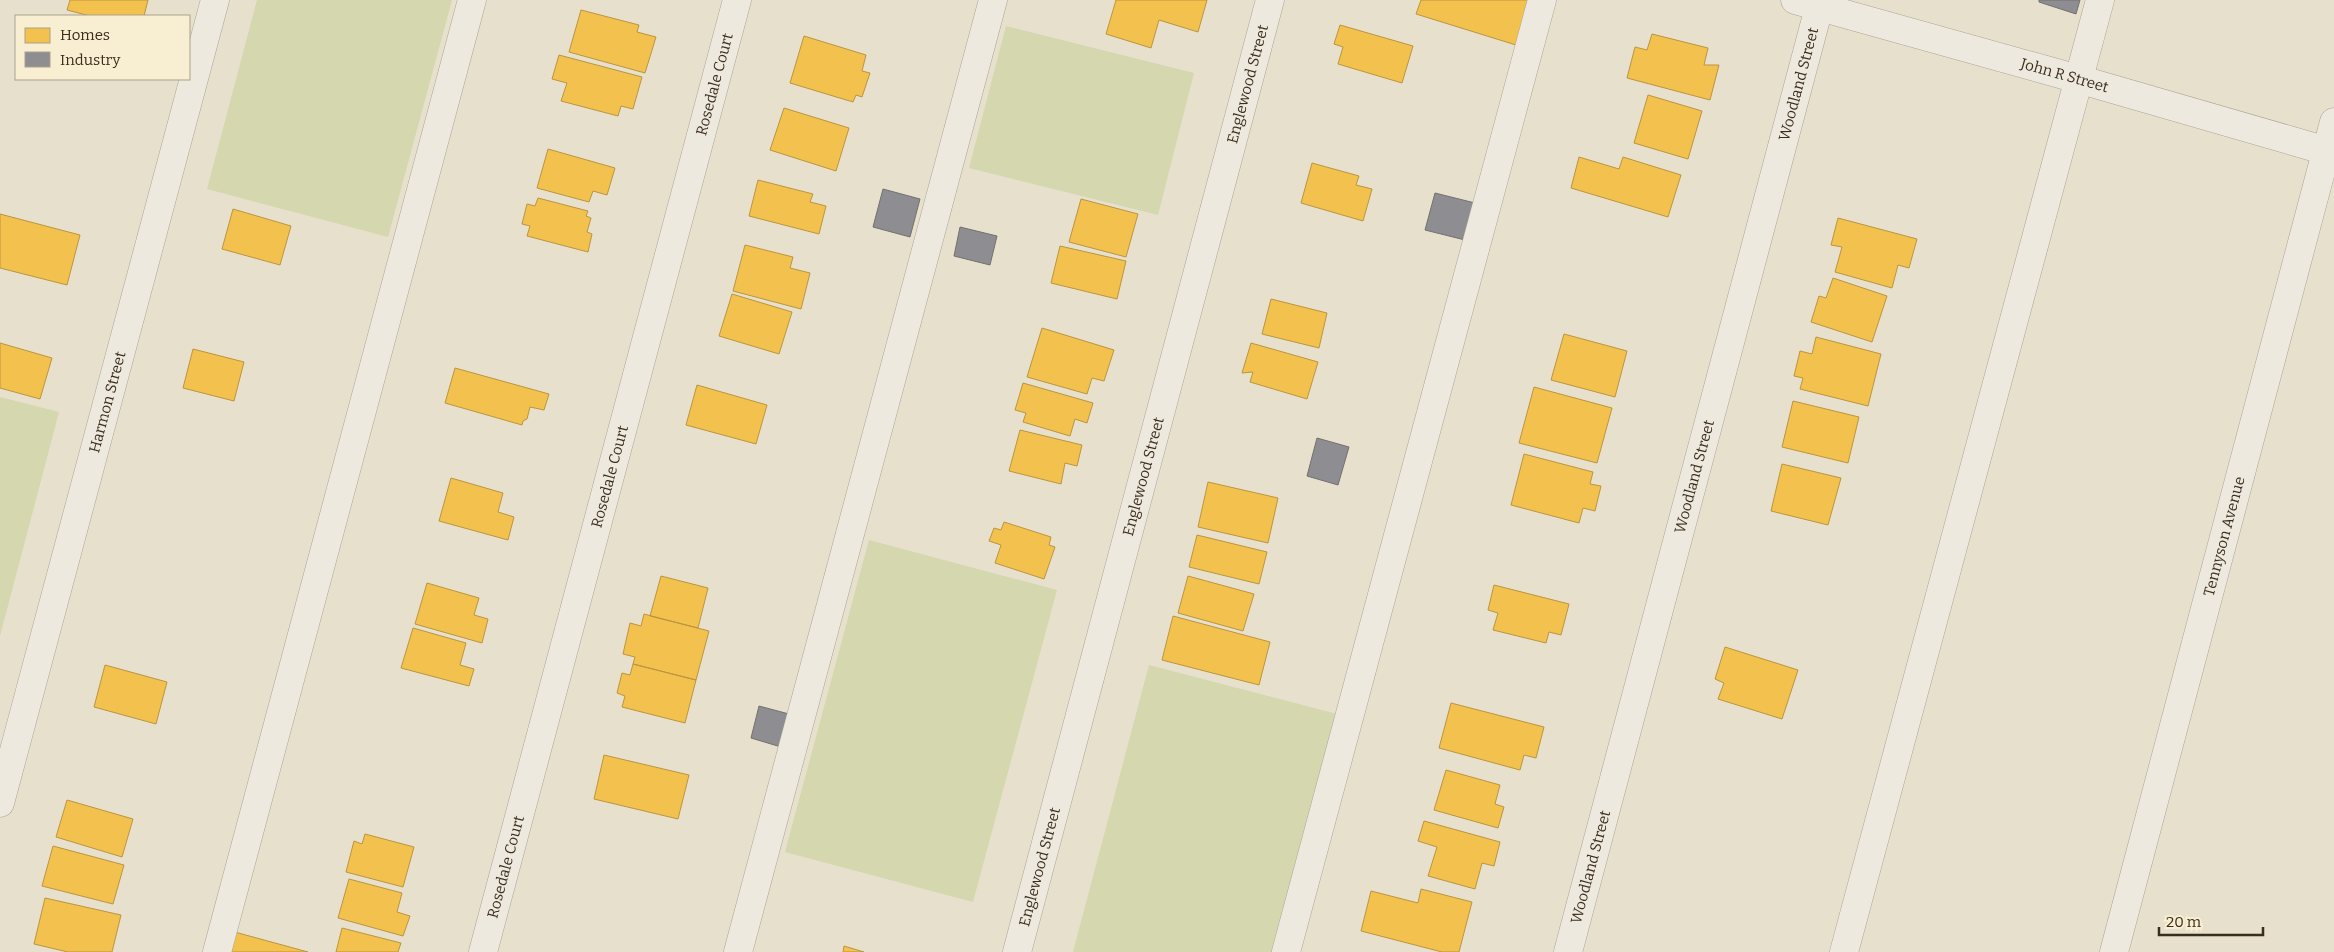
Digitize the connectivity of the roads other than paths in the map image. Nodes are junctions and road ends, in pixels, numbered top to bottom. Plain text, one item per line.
1 (215, 0) edge
2 (472, 0) edge
3 (737, 0) edge
4 (993, 0) edge
5 (1270, 0) edge
6 (1542, 0) edge
7 (2100, 0) edge
8 (1812, 2) edge
9 (2078, 79) junction
10 (2334, 122) edge
11 (2330, 152) edge
12 (0, 803) edge
13 (217, 952) edge
14 (483, 952) edge
15 (738, 952) edge
16 (1017, 952) edge
17 (1286, 952) edge
18 (1568, 952) edge
19 (1844, 952) edge
20 (2114, 952) edge

1 - 12 street, Harmon Street
2 - 13 street
3 - 14 street, Rosedale Court
4 - 15 street
5 - 16 street, Englewood Street
6 - 17 street
7 - 9 street
8 - 9 street, John R Street
8 - 18 street, Woodland Street
9 - 11 street, John R Street
9 - 19 street
10 - 11 street, Tennyson Avenue
11 - 20 street, Tennyson Avenue

